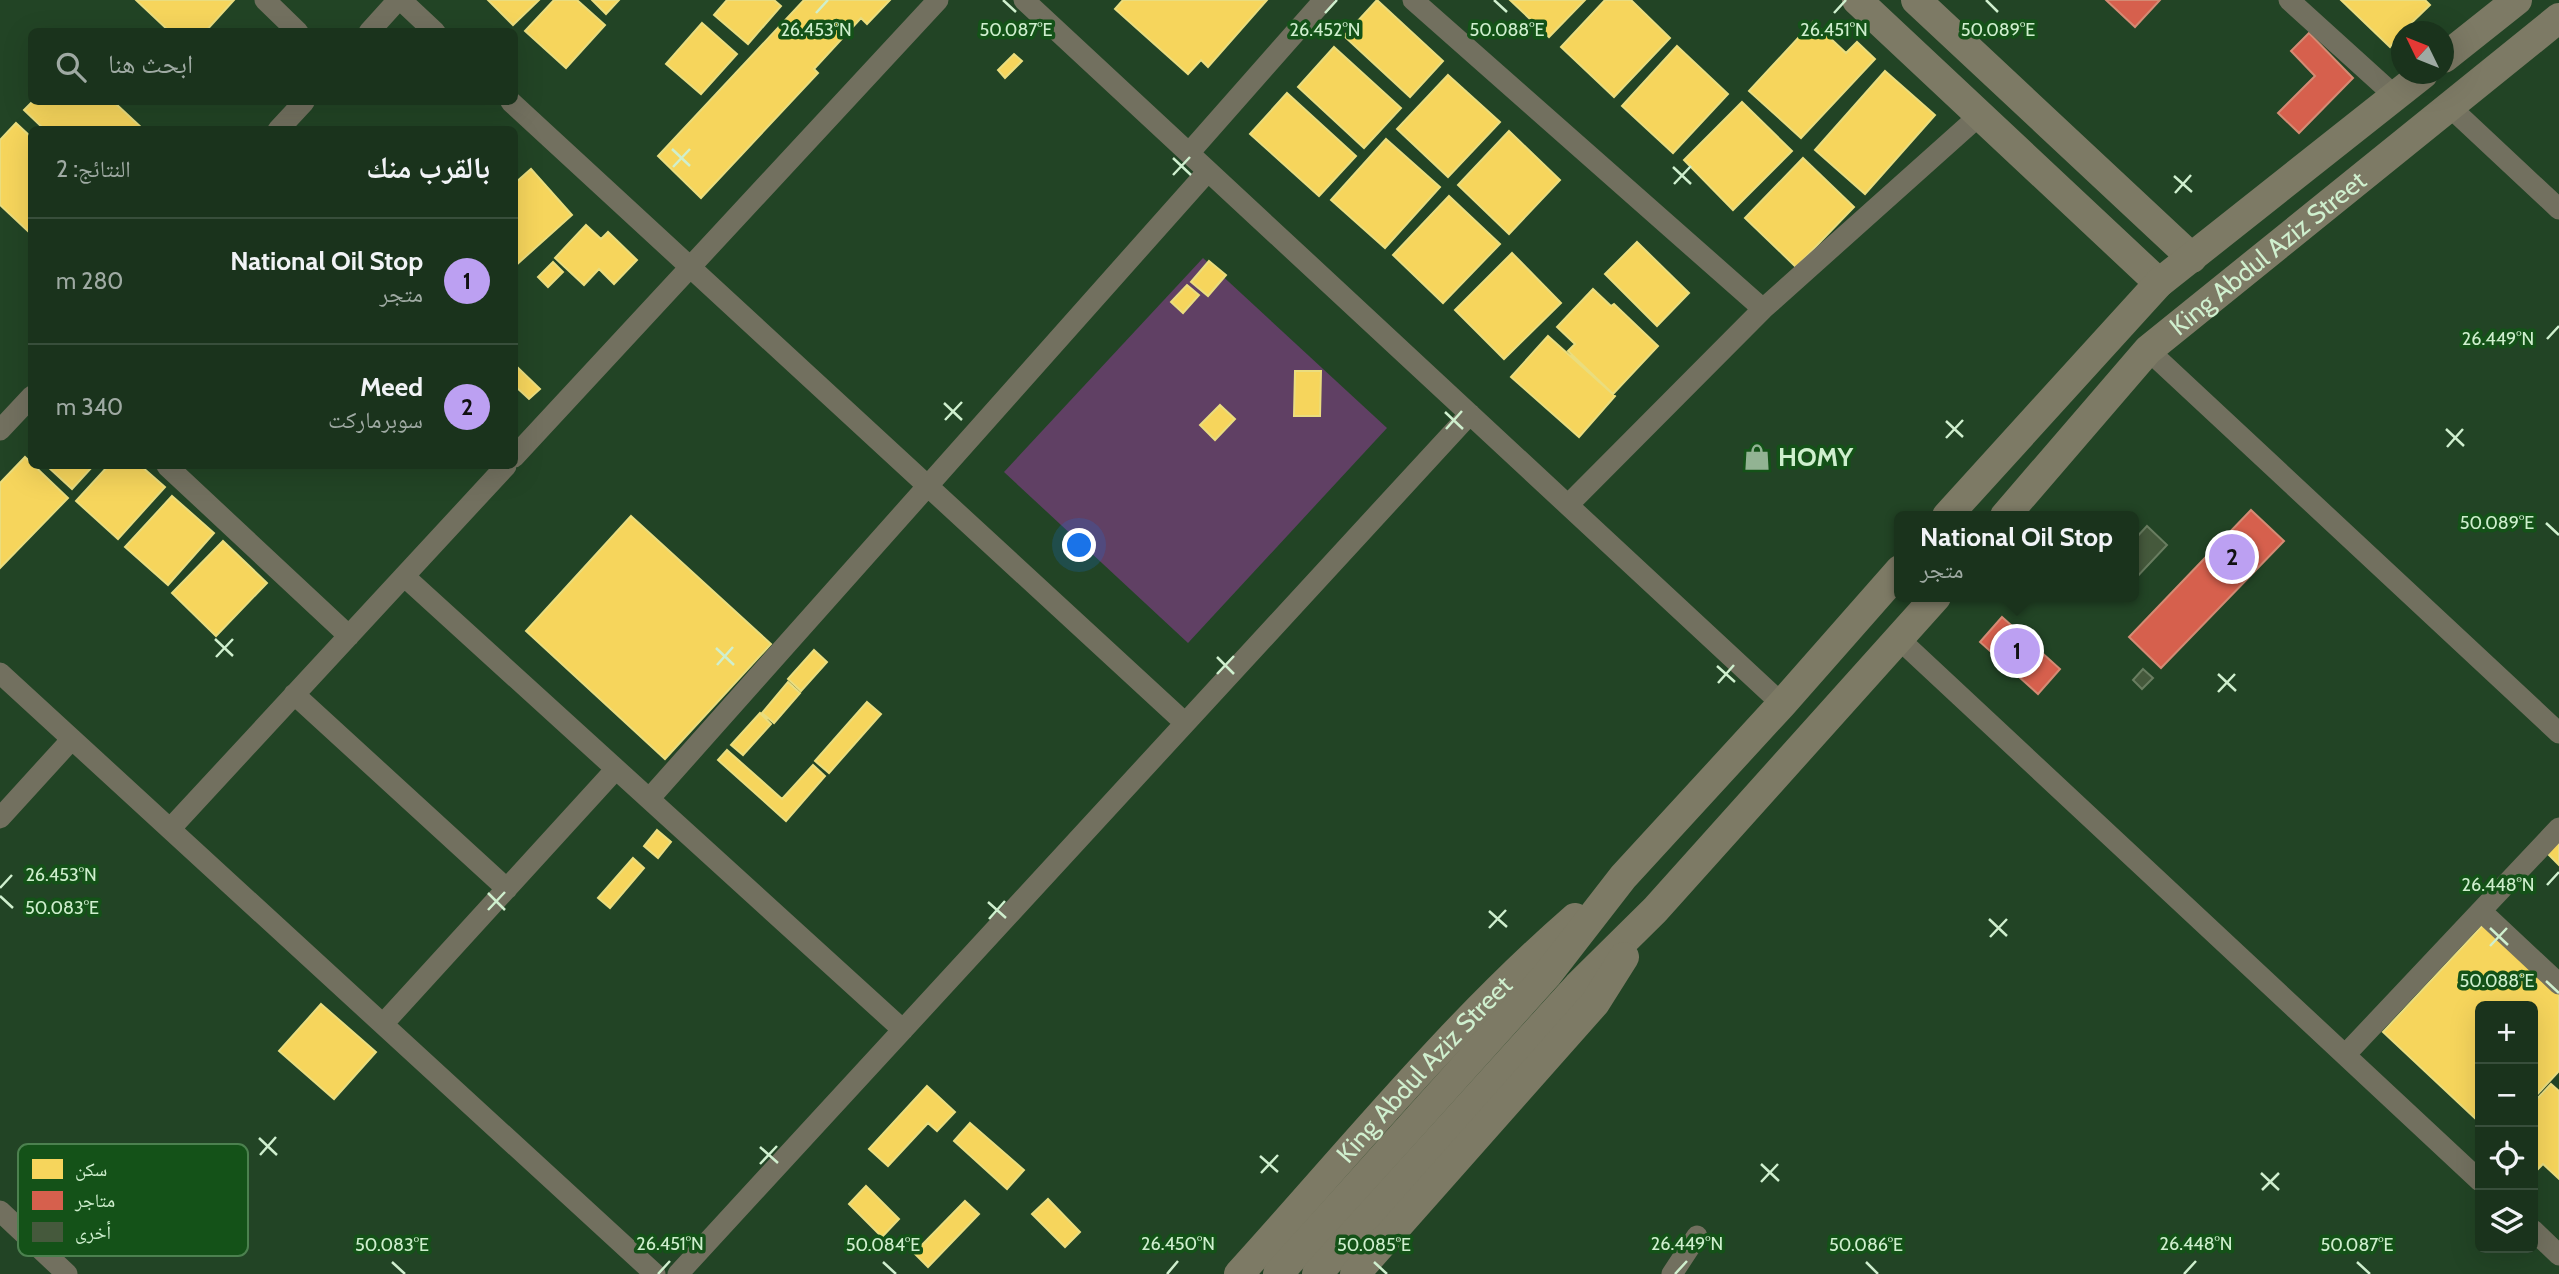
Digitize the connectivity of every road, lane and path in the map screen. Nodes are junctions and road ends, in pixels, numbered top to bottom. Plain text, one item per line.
1 (265, 0) edge
2 (400, 0) edge
3 (938, 0) edge
4 (1024, 0) edge
5 (1324, 0) edge
6 (1413, 0) edge
7 (1857, 0) edge
8 (1916, 0) edge
9 (2289, 0) edge
10 (2517, 0) edge
11 (2559, 18) edge
12 (294, 28) edge
13 (373, 28) edge
14 (431, 28) edge
15 (2454, 50) edge
16 (2410, 84) edge
17 (2395, 96) junction
18 (301, 105) edge
19 (514, 105) edge
20 (2449, 107) junction
21 (1980, 115) junction
22 (282, 126) edge
23 (1189, 153) junction
24 (1208, 171) junction
25 (2559, 209) edge
26 (2192, 258) junction
27 (690, 267) junction
28 (2159, 283) junction
29 (1763, 309) junction
30 (2148, 350) junction
31 (28, 400) edge
32 (1470, 414) junction
33 (0, 430) edge
34 (518, 453) edge
35 (170, 469) edge
36 (503, 469) edge
37 (928, 486) junction
38 (1568, 505) junction
39 (1952, 511) edge
40 (2009, 511) edge
41 (404, 576) junction
42 (1894, 577) edge
43 (1932, 602) edge
44 (349, 636) junction
45 (1899, 639) junction
46 (0, 673) edge
47 (294, 694) junction
48 (1782, 704) junction
49 (1185, 723) junction
50 (2559, 733) edge
51 (72, 739) junction
52 (616, 769) junction
53 (649, 799) junction
54 (0, 818) edge
55 (2559, 828) edge
56 (170, 829) junction
57 (1623, 877) junction
58 (507, 889) junction
59 (1655, 910) junction
60 (2481, 911) junction
61 (2559, 984) edge
62 (383, 1024) junction
63 (903, 1030) junction
64 (2345, 1055) junction
65 (2475, 1176) edge
66 (0, 1211) edge
67 (18, 1228) edge
68 (2538, 1235) edge
69 (1697, 1236) dead end
70 (2559, 1255) edge
71 (48, 1256) edge
72 (67, 1274) edge
73 (655, 1274) edge
74 (678, 1274) edge
75 (1239, 1274) edge
76 (1278, 1274) edge
77 (1317, 1274) edge
78 (1355, 1274) edge
79 (1672, 1274) edge

1 - 12 street
2 - 13 street
2 - 14 street
3 - 27 street
4 - 23 street
5 - 23 street
6 - 29 street
7 - 21 street
8 - 26 street
9 - 17 street
10 - 15 street
11 - 20 street, King Abdul Aziz Street
16 - 17 street, King Abdul Aziz Street
17 - 26 street, King Abdul Aziz Street
18 - 22 street
19 - 27 street
20 - 25 street
20 - 30 street, King Abdul Aziz Street
21 - 28 street
21 - 29 street
23 - 24 street
24 - 32 street
24 - 37 street
26 - 28 street, King Abdul Aziz Street
27 - 34 street
27 - 37 street
28 - 39 street, King Abdul Aziz Street
29 - 38 street
30 - 40 street, King Abdul Aziz Street
30 - 50 street
31 - 33 street
32 - 38 street
32 - 49 street
35 - 44 street
36 - 41 street
37 - 49 street
37 - 53 street
38 - 48 street
41 - 44 street
41 - 52 street
42 - 48 street, King Abdul Aziz Street
43 - 45 street
44 - 47 street
45 - 59 street
45 - 64 street
46 - 51 street
47 - 56 street
47 - 58 street
48 - 57 street, King Abdul Aziz Street
49 - 63 street
51 - 54 street
51 - 56 street
52 - 53 street
52 - 58 street
53 - 63 street
55 - 60 street
56 - 62 street
57 - 75 street, King Abdul Aziz Street
57 - 76 street, King Abdul Aziz Street
58 - 62 street
59 - 77 street
59 - 78 street
60 - 61 street
60 - 64 street
62 - 73 street
63 - 74 street
64 - 65 street
66 - 67 street
68 - 70 street
69 - 79 street
71 - 72 street

